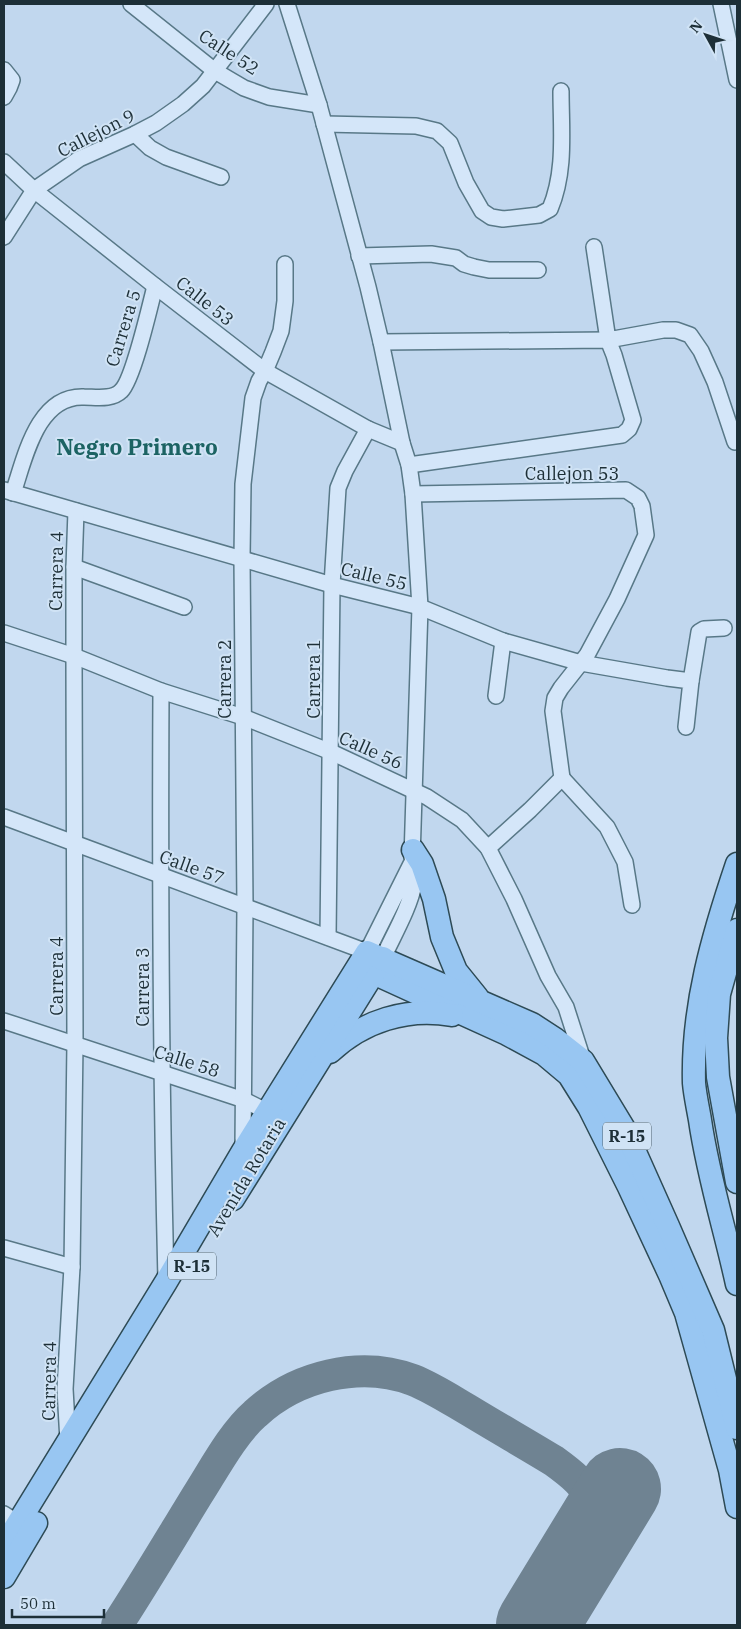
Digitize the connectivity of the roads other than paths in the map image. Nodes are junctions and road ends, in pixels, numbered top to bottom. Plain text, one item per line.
1 (131, 4) edge
2 (266, 4) edge
3 (287, 4) edge
4 (721, 4) edge
5 (4, 70) edge
6 (215, 70) junction
7 (737, 80) edge
8 (561, 90) dead end
9 (4, 97) edge
10 (319, 105) junction
11 (324, 124) junction
12 (135, 134) junction
13 (4, 162) edge
14 (221, 177) dead end
15 (34, 190) junction
16 (4, 237) edge
17 (594, 247) dead end
18 (359, 256) junction
19 (285, 264) dead end
20 (538, 270) dead end
21 (155, 286) junction
22 (608, 340) junction
23 (381, 342) junction
24 (265, 371) junction
25 (368, 429) junction
26 (735, 442) dead end
27 (402, 443) junction
28 (408, 465) junction
29 (8, 492) edge
30 (413, 494) junction
31 (76, 511) junction
32 (242, 558) junction
33 (74, 567) junction
34 (332, 585) junction
35 (184, 607) dead end
36 (420, 607) junction
37 (724, 628) dead end
38 (4, 633) edge
39 (502, 641) junction
40 (74, 656) junction
41 (581, 663) junction
42 (691, 681) junction
43 (161, 691) junction
44 (496, 696) dead end
45 (243, 717) junction
46 (686, 727) dead end
47 (331, 752) junction
48 (562, 778) junction
49 (414, 790) junction
50 (4, 817) edge
51 (75, 843) junction
52 (488, 848) junction
53 (412, 857) junction
54 (737, 864) edge
55 (160, 875) junction
56 (632, 905) dead end
57 (245, 906) junction
58 (737, 930) edge
59 (328, 937) junction
60 (371, 962) junction
61 (732, 975) edge
62 (481, 1012) junction
63 (4, 1021) edge
64 (75, 1043) junction
65 (583, 1061) junction
66 (161, 1073) junction
67 (310, 1073) junction
68 (244, 1100) junction
69 (274, 1115) junction
70 (243, 1151) junction
71 (737, 1182) edge
72 (4, 1248) edge
73 (72, 1267) junction
74 (166, 1282) junction
75 (737, 1284) edge
76 (737, 1428) edge
77 (68, 1441) junction
78 (737, 1507) edge
79 (18, 1522) edge
80 (4, 1546) edge
81 (4, 1577) edge

1 - 6 street, Calle 52
2 - 6 street, Callejon 9
3 - 10 street
4 - 7 street
5 - 9 street
6 - 10 street, Calle 52
6 - 12 street, Callejon 9
8 - 11 street
10 - 11 street
11 - 18 street
12 - 14 street
12 - 15 street, Callejon 9
13 - 15 street, Calle 53
15 - 16 street, Callejon 9
15 - 21 street, Calle 53
17 - 22 street
18 - 20 street
18 - 23 street
19 - 24 street, Carrera 2
21 - 24 street, Calle 53
21 - 29 street, Carrera 5
22 - 23 street
22 - 26 street
22 - 28 street
23 - 27 street
24 - 25 street, Calle 53
24 - 32 street, Carrera 2
25 - 27 street, Calle 53
25 - 34 street, Carrera 1
27 - 28 street
28 - 30 street
29 - 31 street, Calle 55
30 - 36 street
30 - 41 street, Callejon 53
31 - 32 street, Calle 55
31 - 33 street, Carrera 4
32 - 34 street, Calle 55
32 - 45 street, Carrera 2
33 - 35 street
33 - 40 street, Carrera 4
34 - 36 street, Calle 55
34 - 47 street, Carrera 1
36 - 39 street, Calle 55
36 - 49 street
37 - 42 street
38 - 40 street, Calle 56
39 - 41 street, Calle 55
39 - 44 street
40 - 43 street, Calle 56
40 - 51 street, Carrera 4
41 - 42 street, Calle 55
41 - 48 street, Callejon 53
42 - 46 street
43 - 45 street, Calle 56
43 - 55 street, Carrera 3
45 - 47 street, Calle 56
45 - 57 street, Carrera 2
47 - 49 street, Calle 56
47 - 59 street, Carrera 1
48 - 52 street
48 - 56 street
49 - 52 street, Calle 56
49 - 53 street
50 - 51 street, Calle 57
51 - 55 street, Calle 57
51 - 64 street, Carrera 4
52 - 65 street, Calle 56
53 - 60 street
53 - 62 main road
54 - 75 main road
55 - 57 street, Calle 57
55 - 66 street, Carrera 3
57 - 59 street, Calle 57
57 - 68 street, Carrera 2
58 - 61 main road
59 - 60 street, Calle 57
60 - 62 main road, R-15
60 - 67 main road, Avenida Rotaria / R-15
60 - 69 main road, Avenida Rotaria / R-15
61 - 71 main road
62 - 65 main road, R-15
62 - 67 main road
62 - 78 main road, R-15
63 - 64 street, Calle 58
64 - 66 street, Calle 58
64 - 73 street, Carrera 4
65 - 76 main road, R-15
66 - 68 street, Calle 58
66 - 74 street, Carrera 3
67 - 69 main road, Avenida Rotaria / R-15
68 - 69 street, Calle 58
68 - 70 street, Carrera 2
69 - 70 main road, Avenida Rotaria / R-15
69 - 79 main road, Avenida Rotaria / R-15
70 - 74 main road, Avenida Rotaria / R-15
72 - 73 street
73 - 77 street, Carrera 4
74 - 77 main road, Avenida Rotaria / R-15
77 - 79 main road, Avenida Rotaria / R-15
79 - 80 main road, Avenida Rotaria / R-15
79 - 81 main road, Avenida Rotaria / R-15

